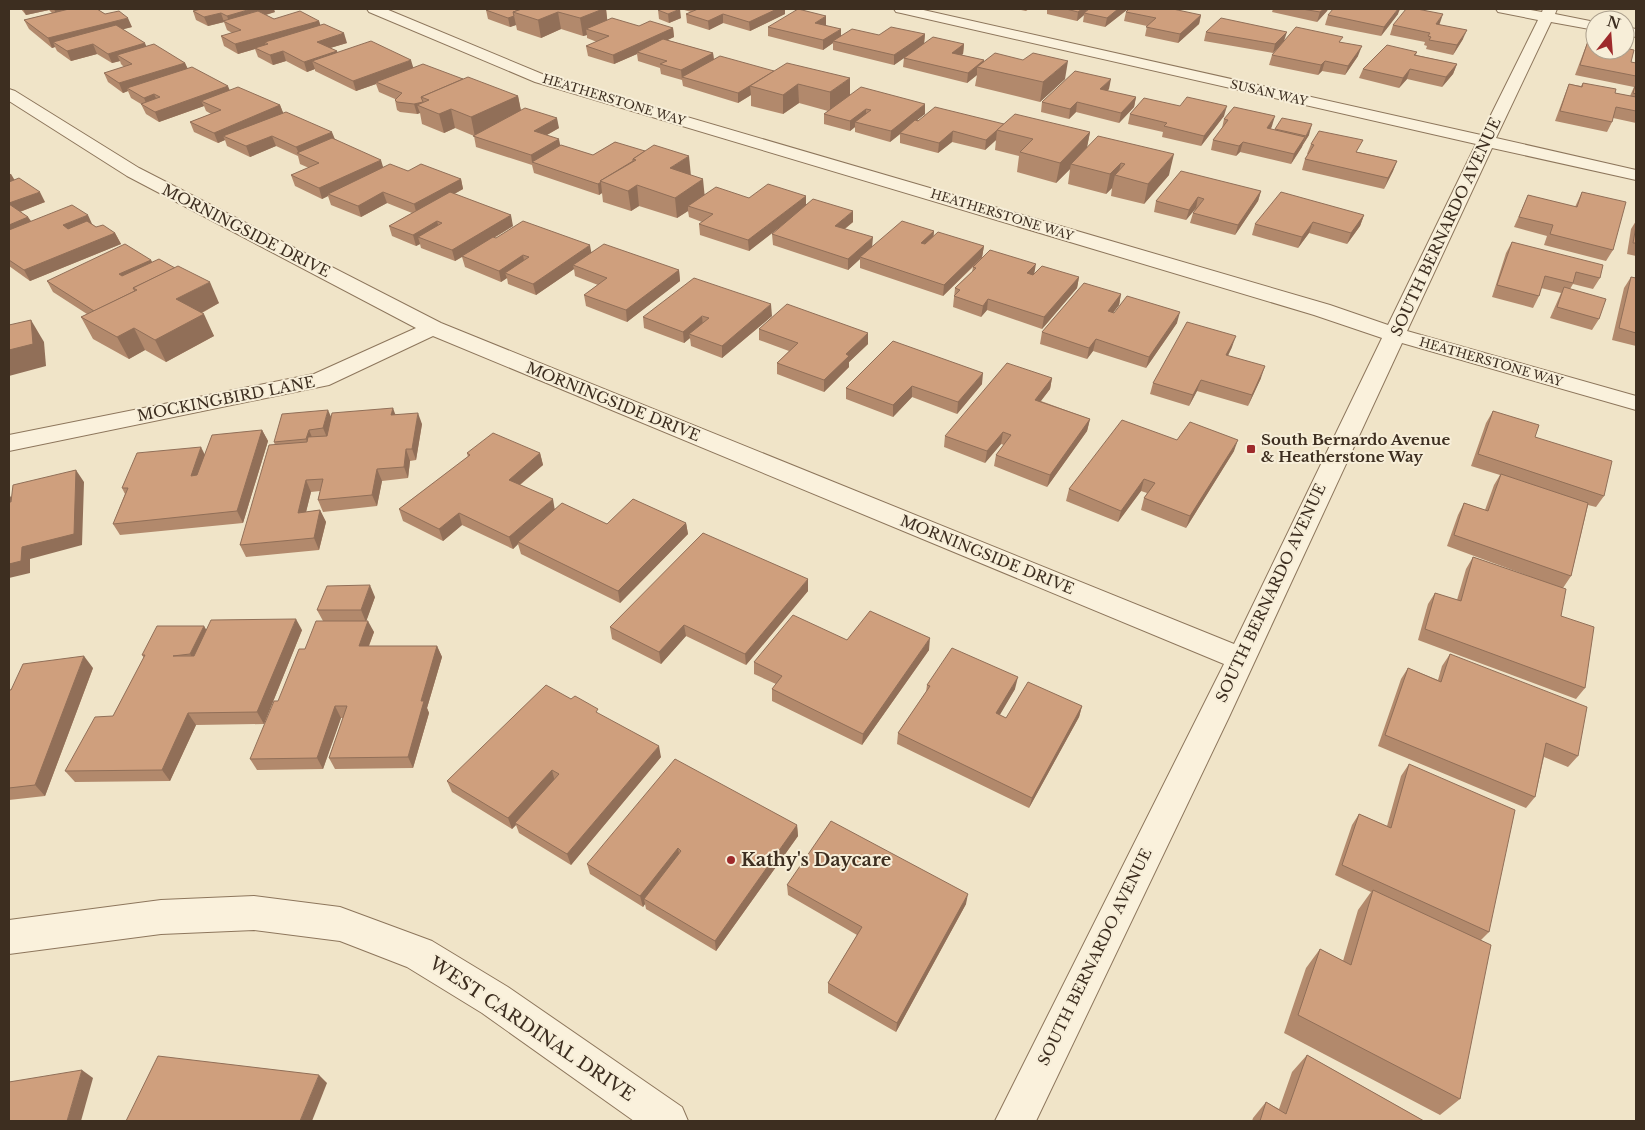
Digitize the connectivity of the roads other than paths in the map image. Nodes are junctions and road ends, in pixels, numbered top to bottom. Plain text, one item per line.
1 (374, 9) edge
2 (901, 9) edge
3 (1502, 9) edge
4 (1548, 13) edge
5 (1585, 23) edge
6 (9, 94) edge
7 (1485, 142) junction
8 (1636, 175) edge
9 (433, 328) junction
10 (1396, 335) junction
11 (1636, 403) edge
12 (9, 443) edge
13 (1241, 659) junction
14 (9, 937) edge
15 (668, 1121) edge
16 (1014, 1121) edge

1 - 10 street, HEATHERSTONE WAY
2 - 7 street, SUSAN WAY
3 - 4 street
4 - 5 street
4 - 7 street, SOUTH BERNARDO AVENUE
6 - 9 street, MORNINGSIDE DRIVE
7 - 8 street, SUSAN WAY
7 - 10 street, SOUTH BERNARDO AVENUE
9 - 12 street, MOCKINGBIRD LANE
9 - 13 street, MORNINGSIDE DRIVE
10 - 11 street, HEATHERSTONE WAY
10 - 13 street, SOUTH BERNARDO AVENUE
13 - 16 street, SOUTH BERNARDO AVENUE
14 - 15 street, WEST CARDINAL DRIVE

